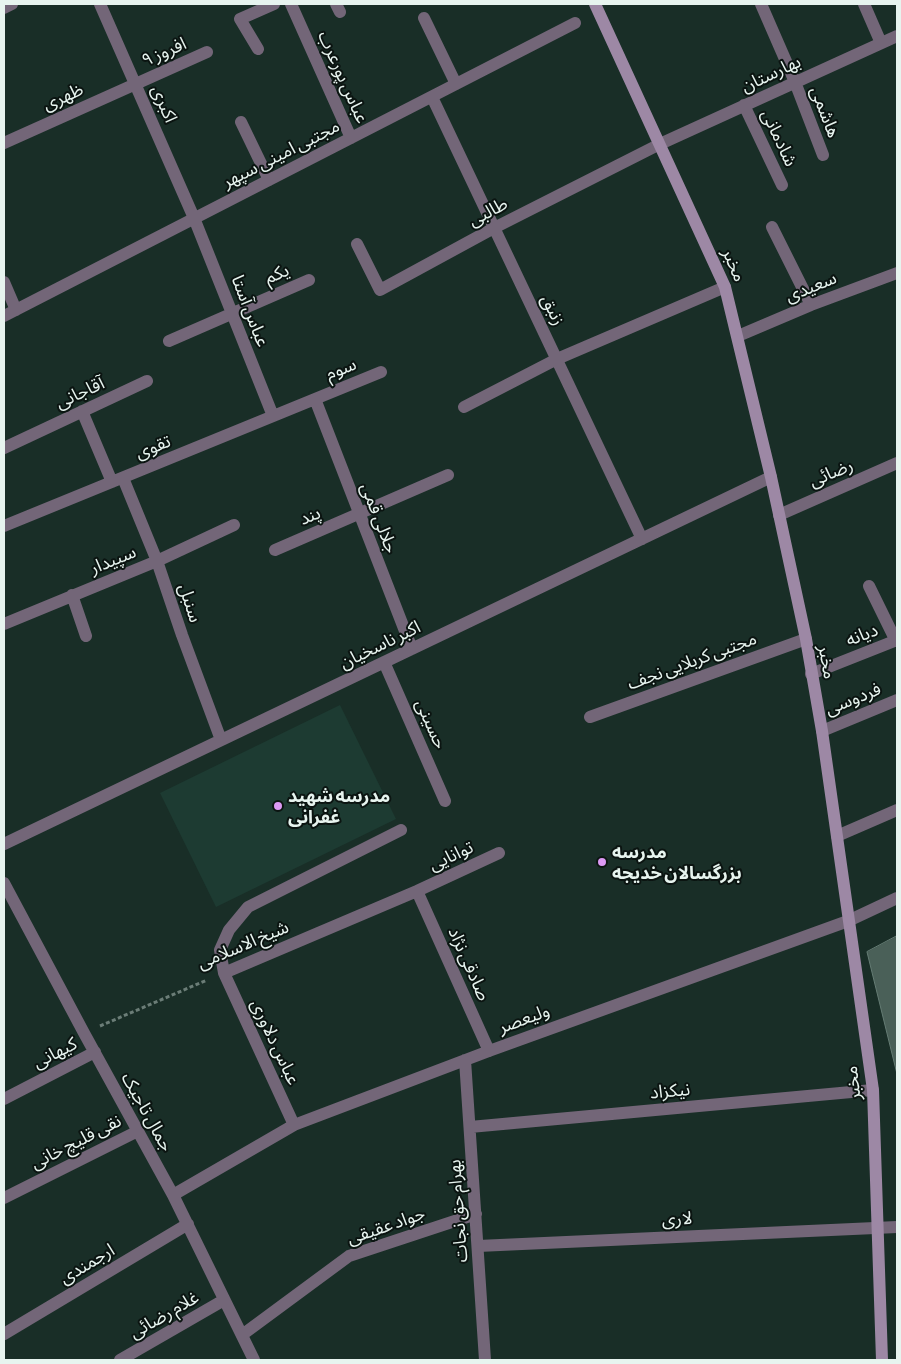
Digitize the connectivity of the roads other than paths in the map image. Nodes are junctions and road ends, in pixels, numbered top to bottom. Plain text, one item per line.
1 (12, 4) edge
2 (100, 4) edge
3 (274, 4) edge
4 (291, 4) edge
5 (595, 4) edge
6 (761, 4) edge
7 (864, 4) edge
8 (4, 8) edge
9 (424, 18) dead end
10 (575, 23) dead end
11 (897, 36) edge
12 (881, 43) junction
13 (258, 49) dead end
14 (207, 52) dead end
15 (795, 82) junction
16 (136, 84) junction
17 (456, 84) junction
18 (432, 97) junction
19 (744, 105) junction
20 (242, 122) dead end
21 (351, 138) junction
22 (4, 143) edge
23 (660, 144) junction
24 (823, 155) dead end
25 (269, 180) junction
26 (782, 185) dead end
27 (194, 218) junction
28 (772, 227) dead end
29 (494, 228) junction
30 (357, 244) dead end
31 (897, 273) edge
32 (309, 280) dead end
33 (4, 282) edge
34 (725, 287) junction
35 (811, 305) junction
36 (16, 310) junction
37 (232, 312) junction
38 (4, 316) edge
39 (738, 336) junction
40 (169, 341) dead end
41 (557, 359) junction
42 (381, 372) dead end
43 (147, 382) dead end
44 (314, 399) junction
45 (464, 407) dead end
46 (82, 412) junction
47 (273, 416) junction
48 (4, 448) edge
49 (897, 463) edge
50 (448, 475) dead end
51 (771, 477) junction
52 (118, 480) junction
53 (359, 514) junction
54 (779, 514) junction
55 (234, 525) dead end
56 (4, 526) edge
57 (642, 539) junction
58 (275, 550) dead end
59 (157, 561) junction
60 (869, 586) dead end
61 (72, 595) junction
62 (4, 624) edge
63 (86, 636) dead end
64 (806, 639) junction
65 (896, 640) edge
66 (412, 649) junction
67 (384, 662) junction
68 (811, 674) junction
69 (897, 700) edge
70 (590, 717) dead end
71 (822, 731) junction
72 (221, 740) junction
73 (445, 801) dead end
74 (897, 810) edge
75 (401, 830) dead end
76 (837, 836) junction
77 (4, 844) edge
78 (499, 853) dead end
79 (4, 883) edge
80 (417, 891) junction
81 (897, 898) edge
82 (9, 903) edge
83 (848, 921) junction
84 (224, 973) junction
85 (489, 1051) junction
86 (95, 1052) junction
87 (466, 1060) junction
88 (873, 1090) junction
89 (4, 1099) edge
90 (294, 1125) junction
91 (470, 1127) junction
92 (138, 1130) junction
93 (173, 1194) junction
94 (4, 1198) edge
95 (476, 1214) junction
96 (188, 1224) junction
97 (897, 1227) edge
98 (877, 1228) junction
99 (478, 1246) junction
100 (224, 1300) junction
101 (4, 1334) edge
102 (242, 1335) junction
103 (120, 1360) edge
104 (254, 1360) edge
105 (485, 1360) edge
106 (882, 1360) edge

1 - 8 street
2 - 16 street, اکبری
3 - 13 street
4 - 21 street, عباس پورعرب
5 - 23 main road, مخبر
6 - 15 street, هاشمی
7 - 12 street
9 - 17 street
10 - 17 street, مجتبی امینی سپهر
11 - 12 street, بهارستان
12 - 15 street, بهارستان
14 - 16 street, افروز ۹
15 - 19 street, بهارستان
15 - 24 street, هاشمی
16 - 22 street, ظهری
16 - 27 street, اکبری
17 - 18 street, مجتبی امینی سپهر
18 - 21 street, مجتبی امینی سپهر
18 - 29 street, زنبق
19 - 23 street, بهارستان
19 - 26 street, شادمانی
20 - 25 street
21 - 25 street, مجتبی امینی سپهر
23 - 29 street, طالبی
23 - 34 main road, مخبر
25 - 27 street, مجتبی امینی سپهر
27 - 36 street, مجتبی امینی سپهر
27 - 37 street, عباس آستا
28 - 35 street
29 - 30 street, طالبی
29 - 41 street, زنبق
31 - 35 street, سعیدی
32 - 37 street, یکم
33 - 36 street
34 - 39 main road, مخبر
34 - 41 street
35 - 39 street, سعیدی
36 - 38 street, مجتبی امینی سپهر
37 - 40 street, یکم
37 - 47 street, عباس آستا
39 - 51 main road, مخبر
41 - 45 street
41 - 57 street, زنبق
42 - 44 street, سوم
43 - 46 street, آقاجانی
44 - 47 street, تقوی
44 - 53 street, جلالی قمی
46 - 48 street, آقاجانی
46 - 52 street, سنبل
47 - 52 street, تقوی
49 - 54 street, رضائی
50 - 53 street, پند
51 - 54 main road, مخبر
51 - 57 street, اکبر ناسخیان
52 - 56 street, تقوی
52 - 59 street, سنبل
53 - 58 street, پند
53 - 66 street, جلالی قمی
54 - 64 main road, مخبر
55 - 59 street, سپیدار
57 - 66 street, اکبر ناسخیان
59 - 61 street, سپیدار
59 - 72 street, سنبل
60 - 65 street
61 - 62 street, سپیدار
61 - 63 street
64 - 68 main road, مخبر
64 - 70 street, مجتبی کربلایی نجف
65 - 68 street, دیانه
66 - 67 street, اکبر ناسخیان
67 - 72 street, اکبر ناسخیان
67 - 73 street, حسینی
68 - 71 main road, مخبر
69 - 71 street, فردوسی
71 - 76 main road, مخبر
72 - 77 street, اکبر ناسخیان
74 - 76 street
75 - 84 street, عباس دلاوری
76 - 83 main road, مخبر
78 - 80 street, توانایی
79 - 82 street, جمال تاجیک
80 - 84 street, شیخ الاسلامی
80 - 85 street, صادقی نژاد
81 - 83 street, ولیعصر
82 - 86 street, جمال تاجیک
83 - 85 street, ولیعصر
83 - 88 main road, مخبر
84 - 90 street, عباس دلاوری
85 - 87 street, ولیعصر
86 - 89 street, کیهانی
86 - 92 street, جمال تاجیک
87 - 90 street, ولیعصر
87 - 91 street, بهرام حق نجات
88 - 91 street, نیکزاد
88 - 98 main road, مخبر
90 - 93 street, ولیعصر
91 - 95 street, بهرام حق نجات
92 - 93 street, جمال تاجیک
92 - 94 street, نقی قلیچ خانی
93 - 96 street, جمال تاجیک
95 - 99 street, بهرام حق نجات
95 - 102 street, جواد عقیقی
96 - 100 street, جمال تاجیک
96 - 101 street, ارجمندی
97 - 98 street, لاری
98 - 99 street, لاری
98 - 106 main road, مخبر
99 - 105 street, بهرام حق نجات
100 - 102 street, جمال تاجیک
100 - 103 street, غلام رضائی
102 - 104 street, جمال تاجیک

